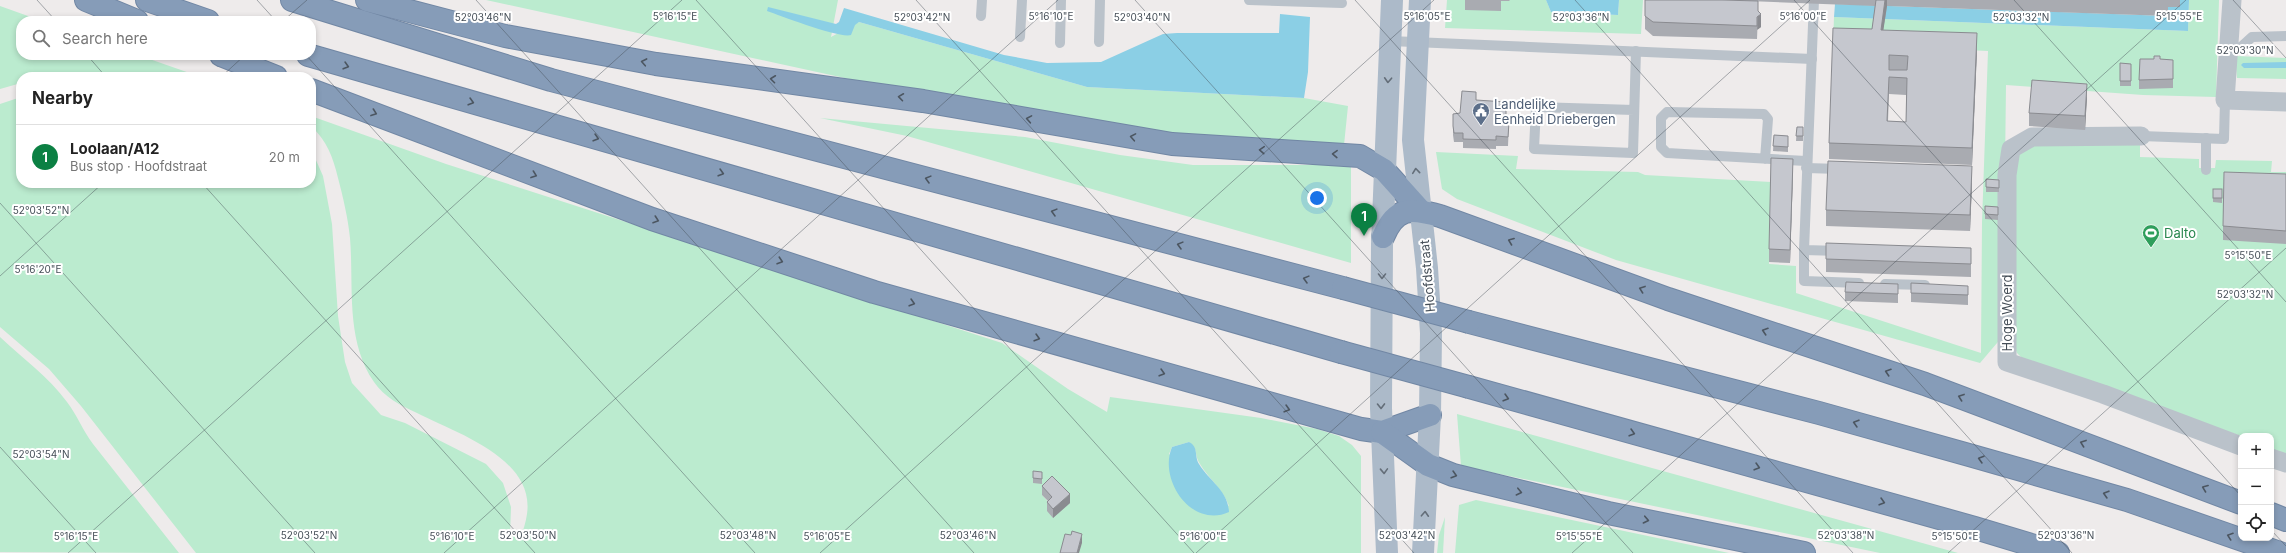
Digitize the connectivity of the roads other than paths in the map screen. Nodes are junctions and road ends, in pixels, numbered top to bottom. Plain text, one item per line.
1 (86, 0) edge
2 (147, 0) edge
3 (292, 0) edge
4 (367, 0) edge
5 (982, 0) edge
6 (1022, 0) edge
7 (1061, 0) edge
8 (1100, 0) edge
9 (1249, 0) edge
10 (1392, 0) edge
11 (1420, 0) edge
12 (1814, 0) edge
13 (2232, 0) edge
14 (1342, 3) dead end
15 (125, 16) edge
16 (193, 16) edge
17 (981, 16) dead end
18 (2286, 36) edge
19 (1020, 37) dead end
20 (1390, 41) junction
21 (1099, 42) dead end
22 (1060, 43) dead end
23 (1417, 43) junction
24 (2229, 47) junction
25 (1636, 51) junction
26 (316, 57) edge
27 (1812, 59) junction
28 (234, 60) edge
29 (264, 72) edge
30 (316, 92) edge
31 (2225, 100) junction
32 (2286, 102) edge
33 (1634, 110) junction
34 (2141, 136) joint
35 (2206, 138) junction
36 (1385, 148) junction
37 (1360, 156) junction
38 (1765, 159) junction
39 (1806, 164) junction
40 (1854, 169) edge
41 (1384, 170) junction
42 (2206, 170) dead end
43 (1420, 210) junction
44 (1382, 237) junction
45 (1804, 250) junction
46 (1851, 251) edge
47 (1936, 285) edge
48 (1430, 416) junction
49 (1382, 432) junction
50 (2238, 445) edge
51 (2274, 459) edge
52 (2286, 463) edge
53 (1428, 465) junction
54 (2238, 502) edge
55 (2274, 515) edge
56 (2286, 520) edge
57 (1387, 553) edge
58 (1423, 553) edge
59 (1804, 553) edge
60 (2058, 553) edge
61 (2280, 553) edge

1 - 15 highway
2 - 16 highway
61 -> 3 highway, bridge
37 -> 4 highway
5 - 17 lane
6 - 19 lane
7 - 22 lane
8 - 21 lane
9 - 14 lane
10 - 20 main road
11 - 23 main road, Hoofdstraat
12 - 27 lane
13 - 24 street
18 - 24 lane
20 - 23 lane
20 -> 36 main road
23 - 25 lane
43 -> 23 main road, Hoofdstraat
24 - 31 street
25 - 27 lane
25 - 33 lane
26 -> 60 highway, bridge
27 - 39 lane
28 - 29 highway
30 -> 49 highway
31 - 32 street
31 - 35 lane
33 - 33 lane
34 - 35 lane
34 - 50 street, Hoge Woerd
35 - 42 lane
36 - 37 highway
36 - 41 main road
37 - 41 highway
38 - 38 lane
38 - 39 lane
39 - 40 lane
39 - 45 lane
41 - 43 highway
41 - 44 main road
43 - 44 highway
43 - 48 main road, Hoofdstraat
54 -> 43 highway
44 -> 49 main road
45 - 46 lane
45 - 47 lane
48 - 49 highway
48 - 53 main road, Hoofdstraat
49 - 53 highway
49 -> 57 main road
51 - 52 street
58 -> 53 main road, Hoofdstraat
53 -> 59 highway
55 - 56 highway

